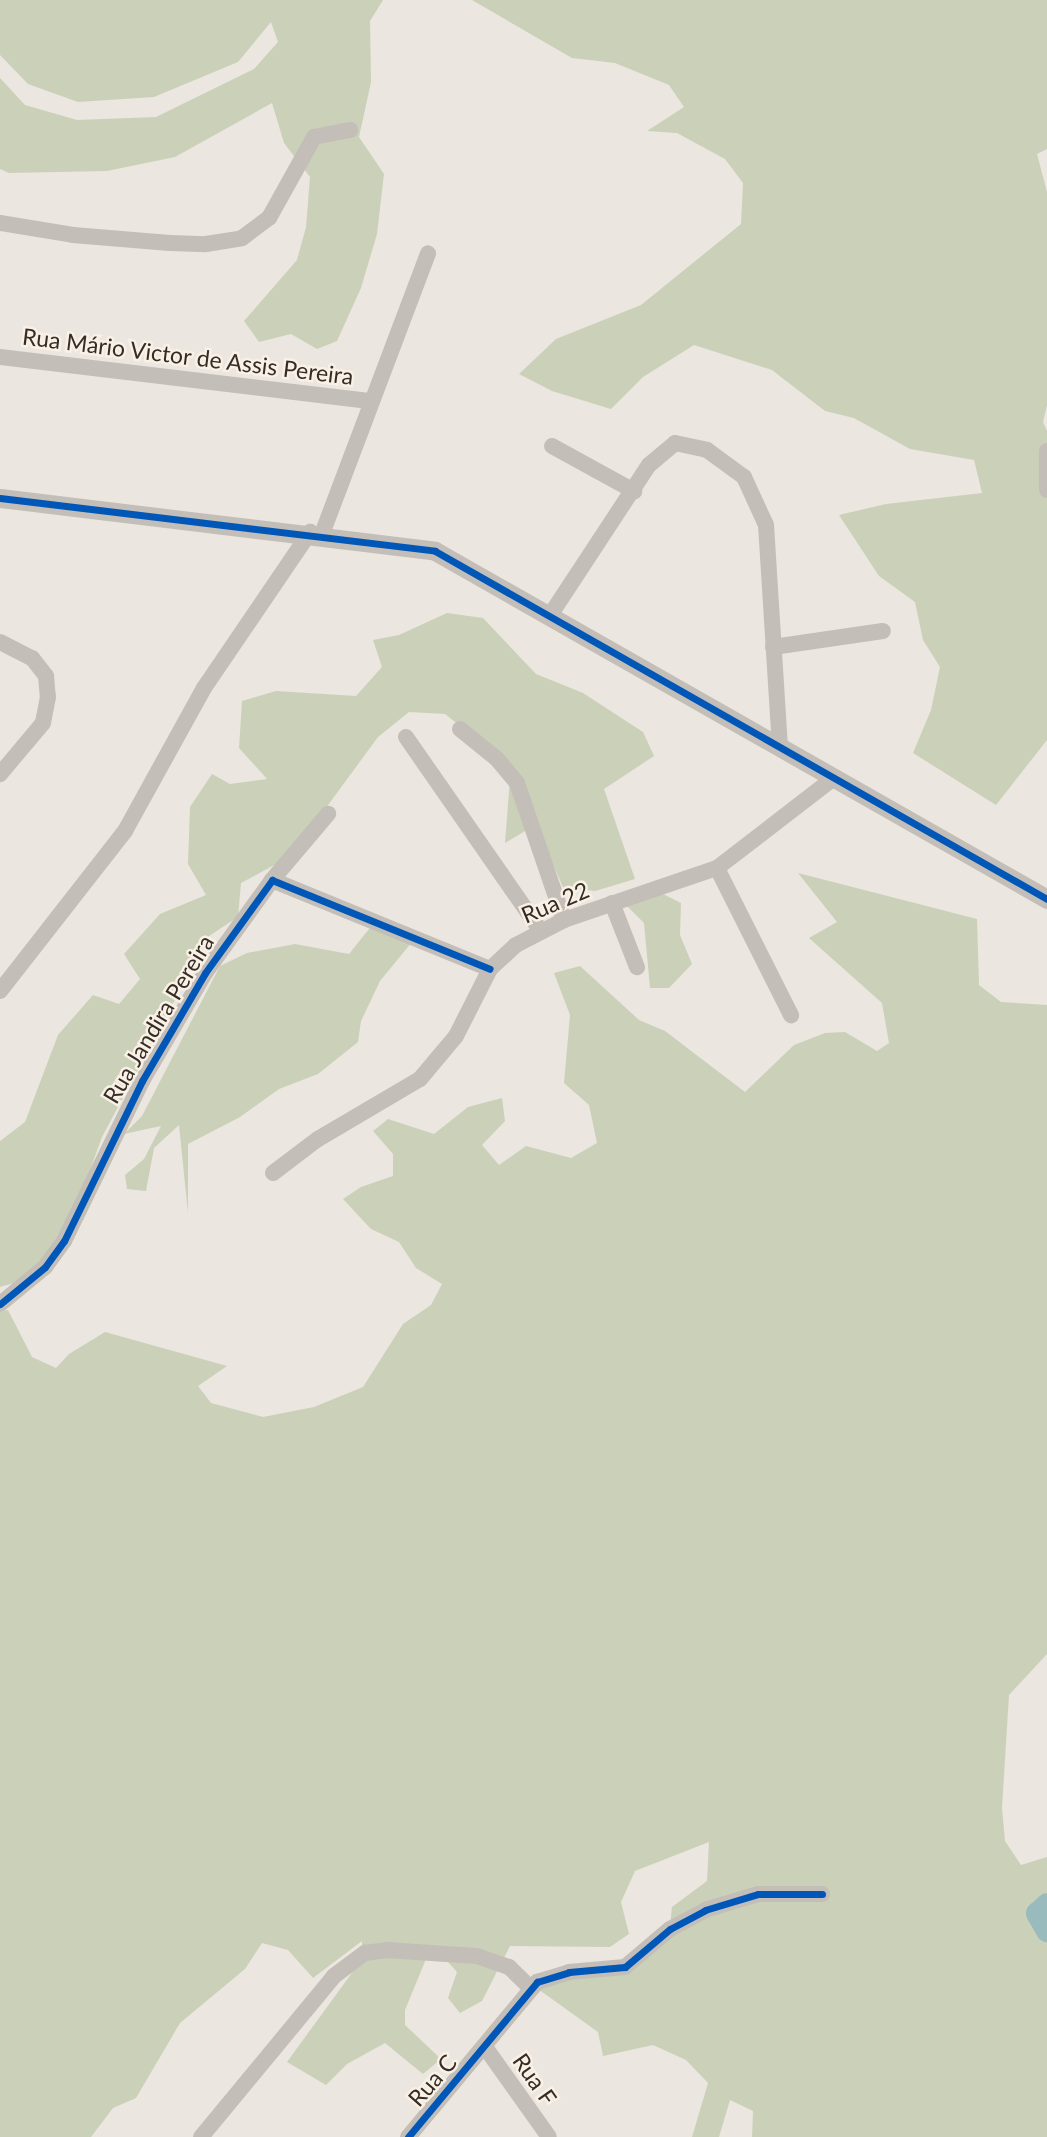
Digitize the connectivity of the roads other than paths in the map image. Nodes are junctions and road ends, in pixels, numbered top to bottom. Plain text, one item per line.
1 (350, 130) dead end
2 (0, 223) edge
3 (428, 253) dead end
4 (0, 357) edge
5 (371, 401) junction
6 (552, 446) dead end
7 (1047, 451) edge
8 (1047, 490) edge
9 (634, 491) junction
10 (0, 498) edge
11 (316, 533) junction
12 (549, 617) junction
13 (883, 631) dead end
14 (0, 642) edge
15 (773, 647) junction
16 (460, 729) dead end
17 (406, 737) dead end
18 (780, 747) junction
19 (0, 774) edge
20 (834, 778) junction
21 (328, 814) dead end
22 (717, 868) junction
23 (272, 880) junction
24 (1047, 900) edge
25 (612, 903) junction
26 (564, 920) junction
27 (540, 930) junction
28 (637, 967) dead end
29 (490, 969) junction
30 (0, 991) edge
31 (791, 1015) dead end
32 (273, 1173) dead end
33 (0, 1304) edge
34 (822, 1894) dead end
35 (530, 1987) junction
36 (485, 2047) junction
37 (201, 2137) edge
38 (408, 2137) edge
39 (549, 2137) edge

1 - 2 street
3 - 5 street
4 - 5 street, Rua Mário Victor de Assis Pereira
5 - 11 street
6 - 9 street
7 - 8 street
9 - 12 street
9 - 15 street
10 - 11 street
11 - 12 street
11 - 30 street
12 - 18 street
13 - 15 street
14 - 19 street
15 - 18 street
16 - 26 street
17 - 27 street
18 - 20 street
20 - 22 street, Rua 22
20 - 24 street
21 - 23 street, Rua Jandira Pereira
22 - 25 street, Rua 22
22 - 31 street
23 - 29 street
23 - 33 street, Rua Jandira Pereira
25 - 26 street, Rua 22
25 - 28 street
26 - 27 street, Rua 22
27 - 29 street, Rua 22
29 - 32 street, Rua 22
34 - 35 street
35 - 36 street, Rua C
35 - 37 street
36 - 38 street, Rua C
36 - 39 street, Rua F

